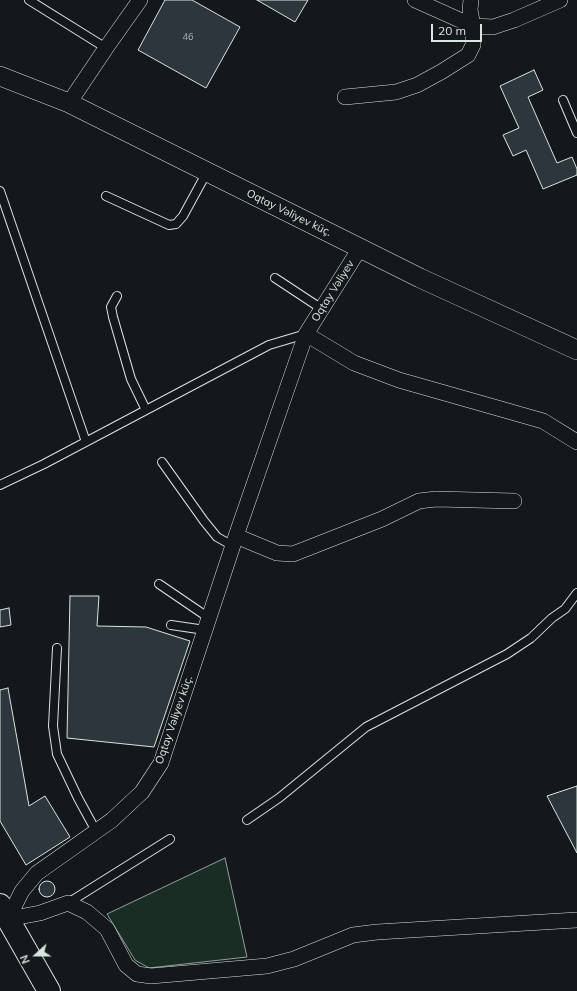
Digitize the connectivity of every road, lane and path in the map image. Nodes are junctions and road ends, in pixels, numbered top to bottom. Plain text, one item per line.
1 (29, 0) edge
2 (140, 0) edge
3 (415, 0) edge
4 (471, 0) edge
5 (560, 0) edge
6 (473, 26) junction
7 (106, 48) junction
8 (0, 76) edge
9 (345, 97) dead end
10 (562, 100) dead end
11 (69, 103) junction
12 (577, 133) edge
13 (207, 172) junction
14 (0, 192) edge
15 (106, 196) dead end
16 (360, 248) junction
17 (275, 278) dead end
18 (117, 296) dead end
19 (322, 309) junction
20 (306, 334) junction
21 (577, 350) edge
22 (146, 410) junction
23 (86, 442) junction
24 (577, 442) edge
25 (162, 462) dead end
26 (0, 485) edge
27 (514, 501) dead end
28 (235, 541) junction
29 (160, 584) dead end
30 (577, 593) edge
31 (207, 624) junction
32 (170, 625) dead end
33 (57, 648) dead end
34 (247, 820) dead end
35 (96, 831) junction
36 (170, 839) dead end
37 (68, 903) junction
38 (4, 912) edge
39 (577, 920) edge
40 (49, 991) edge

1 - 7 lane
2 - 7 street
3 - 6 street
4 - 6 street
5 - 6 street
6 - 9 street
7 - 11 street
8 - 11 street, Oqtay Vəliyev küç.
10 - 12 lane
11 - 13 street, Oqtay Vəliyev küç.
13 - 15 lane
13 - 16 street, Oqtay Vəliyev küç.
14 - 23 lane
16 - 19 street, Oqtay Vəliyev
16 - 21 street, Oqtay Vəliyev küç.
17 - 19 lane
18 - 22 lane
19 - 20 street, Oqtay Vəliyev
20 - 22 lane
20 - 24 street
20 - 28 street, Oqtay Vəliyev küç.
22 - 23 lane
23 - 26 lane
25 - 28 lane
27 - 28 street
28 - 31 street, Oqtay Vəliyev küç.
29 - 31 lane
30 - 34 lane
31 - 32 lane
31 - 35 street, Oqtay Vəliyev küç.
33 - 35 lane
35 - 38 street, Oqtay Vəliyev küç.
36 - 37 lane
37 - 38 street
37 - 39 street
38 - 40 main road

